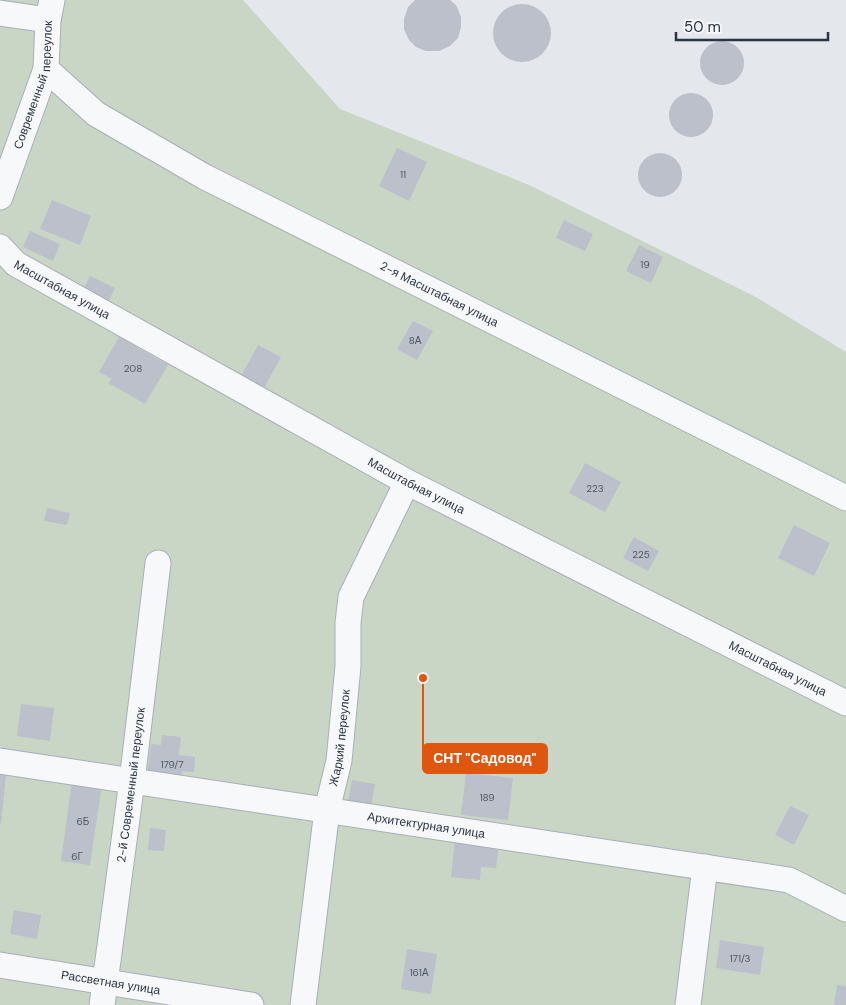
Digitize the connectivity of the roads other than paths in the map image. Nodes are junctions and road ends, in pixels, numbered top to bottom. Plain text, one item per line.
1 (50, 10) edge
2 (0, 13) edge
3 (46, 69) junction
4 (0, 197) edge
5 (0, 247) edge
6 (407, 482) junction
7 (846, 498) edge
8 (158, 563) dead end
9 (846, 703) edge
10 (0, 761) edge
11 (132, 781) junction
12 (327, 810) junction
13 (706, 867) junction
14 (846, 909) edge
15 (0, 965) edge
16 (104, 994) edge
17 (251, 1005) edge
18 (303, 1005) edge
19 (688, 1005) edge

1 - 2 lane
1 - 3 lane, Современный переулок
3 - 4 lane, Современный переулок
3 - 7 lane, 2-я Масштабная улица
5 - 6 lane, Масштабная улица
6 - 9 lane, Масштабная улица
6 - 12 lane, Жаркий переулок
8 - 11 lane, 2-й Современный переулок
10 - 11 lane, Архитектурная улица
11 - 12 lane, Архитектурная улица
11 - 16 lane, 2-й Современный переулок
12 - 13 lane, Архитектурная улица
12 - 18 lane, Жаркий переулок
13 - 14 lane, Архитектурная улица
13 - 19 lane
15 - 16 lane, Рассветная улица
16 - 17 lane, Рассветная улица

